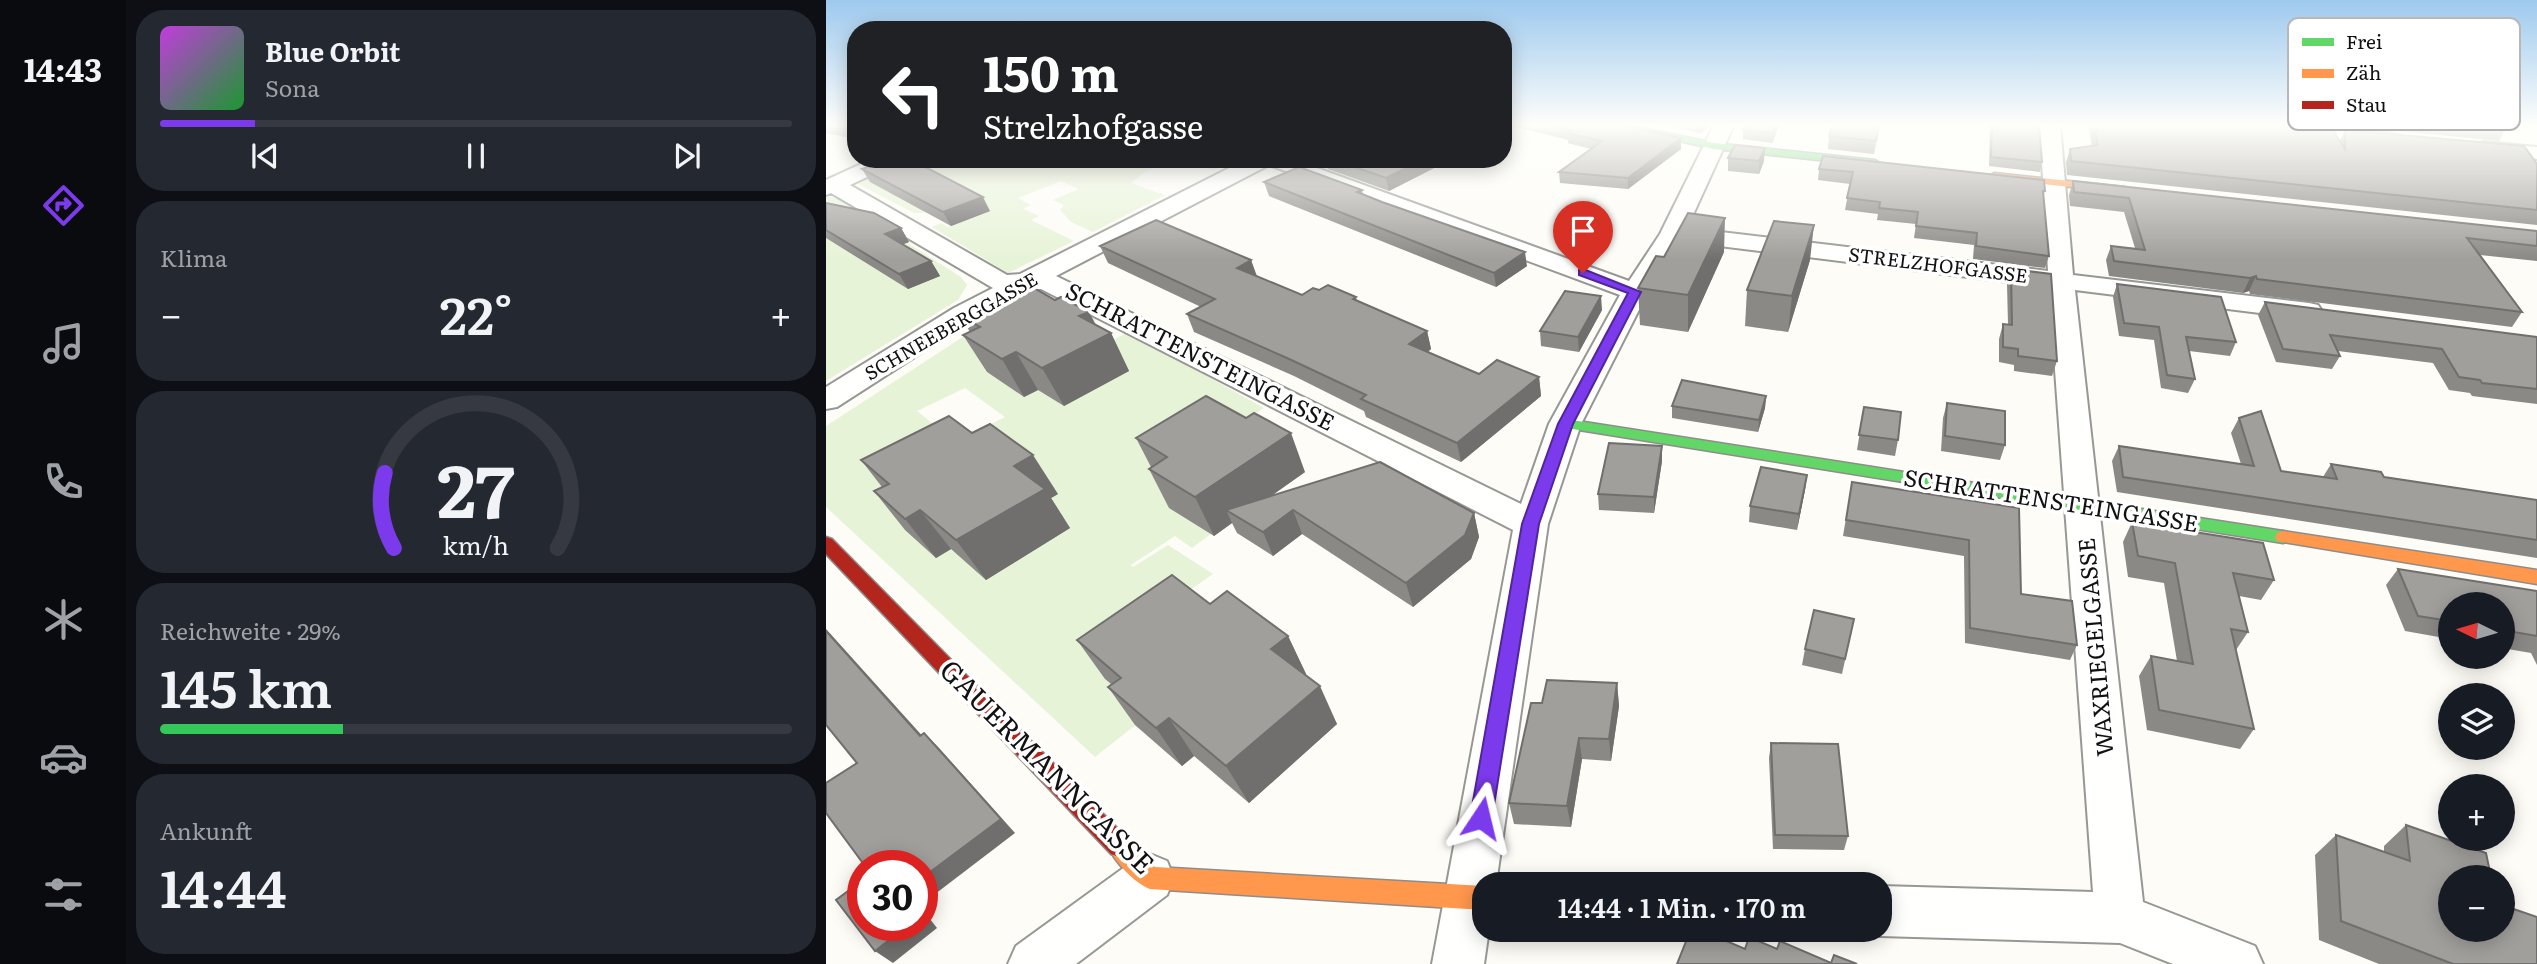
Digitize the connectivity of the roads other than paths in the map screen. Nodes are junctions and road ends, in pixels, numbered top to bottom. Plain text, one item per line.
1 (865, 170) edge
2 (1242, 170) edge
3 (1302, 170) edge
4 (1703, 170) edge
5 (2055, 170) edge
6 (1975, 174) edge
7 (2056, 182) junction
8 (829, 186) edge
9 (2138, 191) edge
10 (1672, 233) junction
11 (2062, 279) junction
12 (1023, 282) junction
13 (1635, 292) junction
14 (2333, 314) edge
15 (826, 400) edge
16 (1565, 424) junction
17 (2083, 506) junction
18 (1531, 524) junction
19 (826, 543) edge
20 (2537, 577) edge
21 (1480, 872) edge
22 (1150, 878) junction
23 (1472, 898) edge
24 (1892, 911) edge
25 (1472, 913) edge
26 (2120, 918) junction
27 (1034, 964) edge
28 (1458, 964) edge
29 (2237, 964) edge

1 - 8 street
2 - 12 street, SCHNEEBERGGASSE
3 - 13 street
4 - 10 street
5 - 7 street, WAXRIEGELGASSE
6 - 7 street
7 - 9 street
7 - 11 street, WAXRIEGELGASSE
8 - 12 street, SCHRATTENSTEINGASSE
10 - 11 street, STRELZHOFGASSE
10 - 13 street
11 - 14 street, STRELZHOFGASSE
11 - 17 street, WAXRIEGELGASSE
12 - 15 street, SCHNEEBERGGASSE
12 - 18 street, SCHRATTENSTEINGASSE
13 - 16 street
16 - 17 street, SCHRATTENSTEINGASSE
16 - 18 street
17 - 20 street, SCHRATTENSTEINGASSE
17 - 26 street, WAXRIEGELGASSE
18 - 21 street
19 - 22 street, GAUERMANNGASSE
22 - 23 street, GAUERMANNGASSE
22 - 27 street
24 - 26 street
25 - 28 street
26 - 29 street

